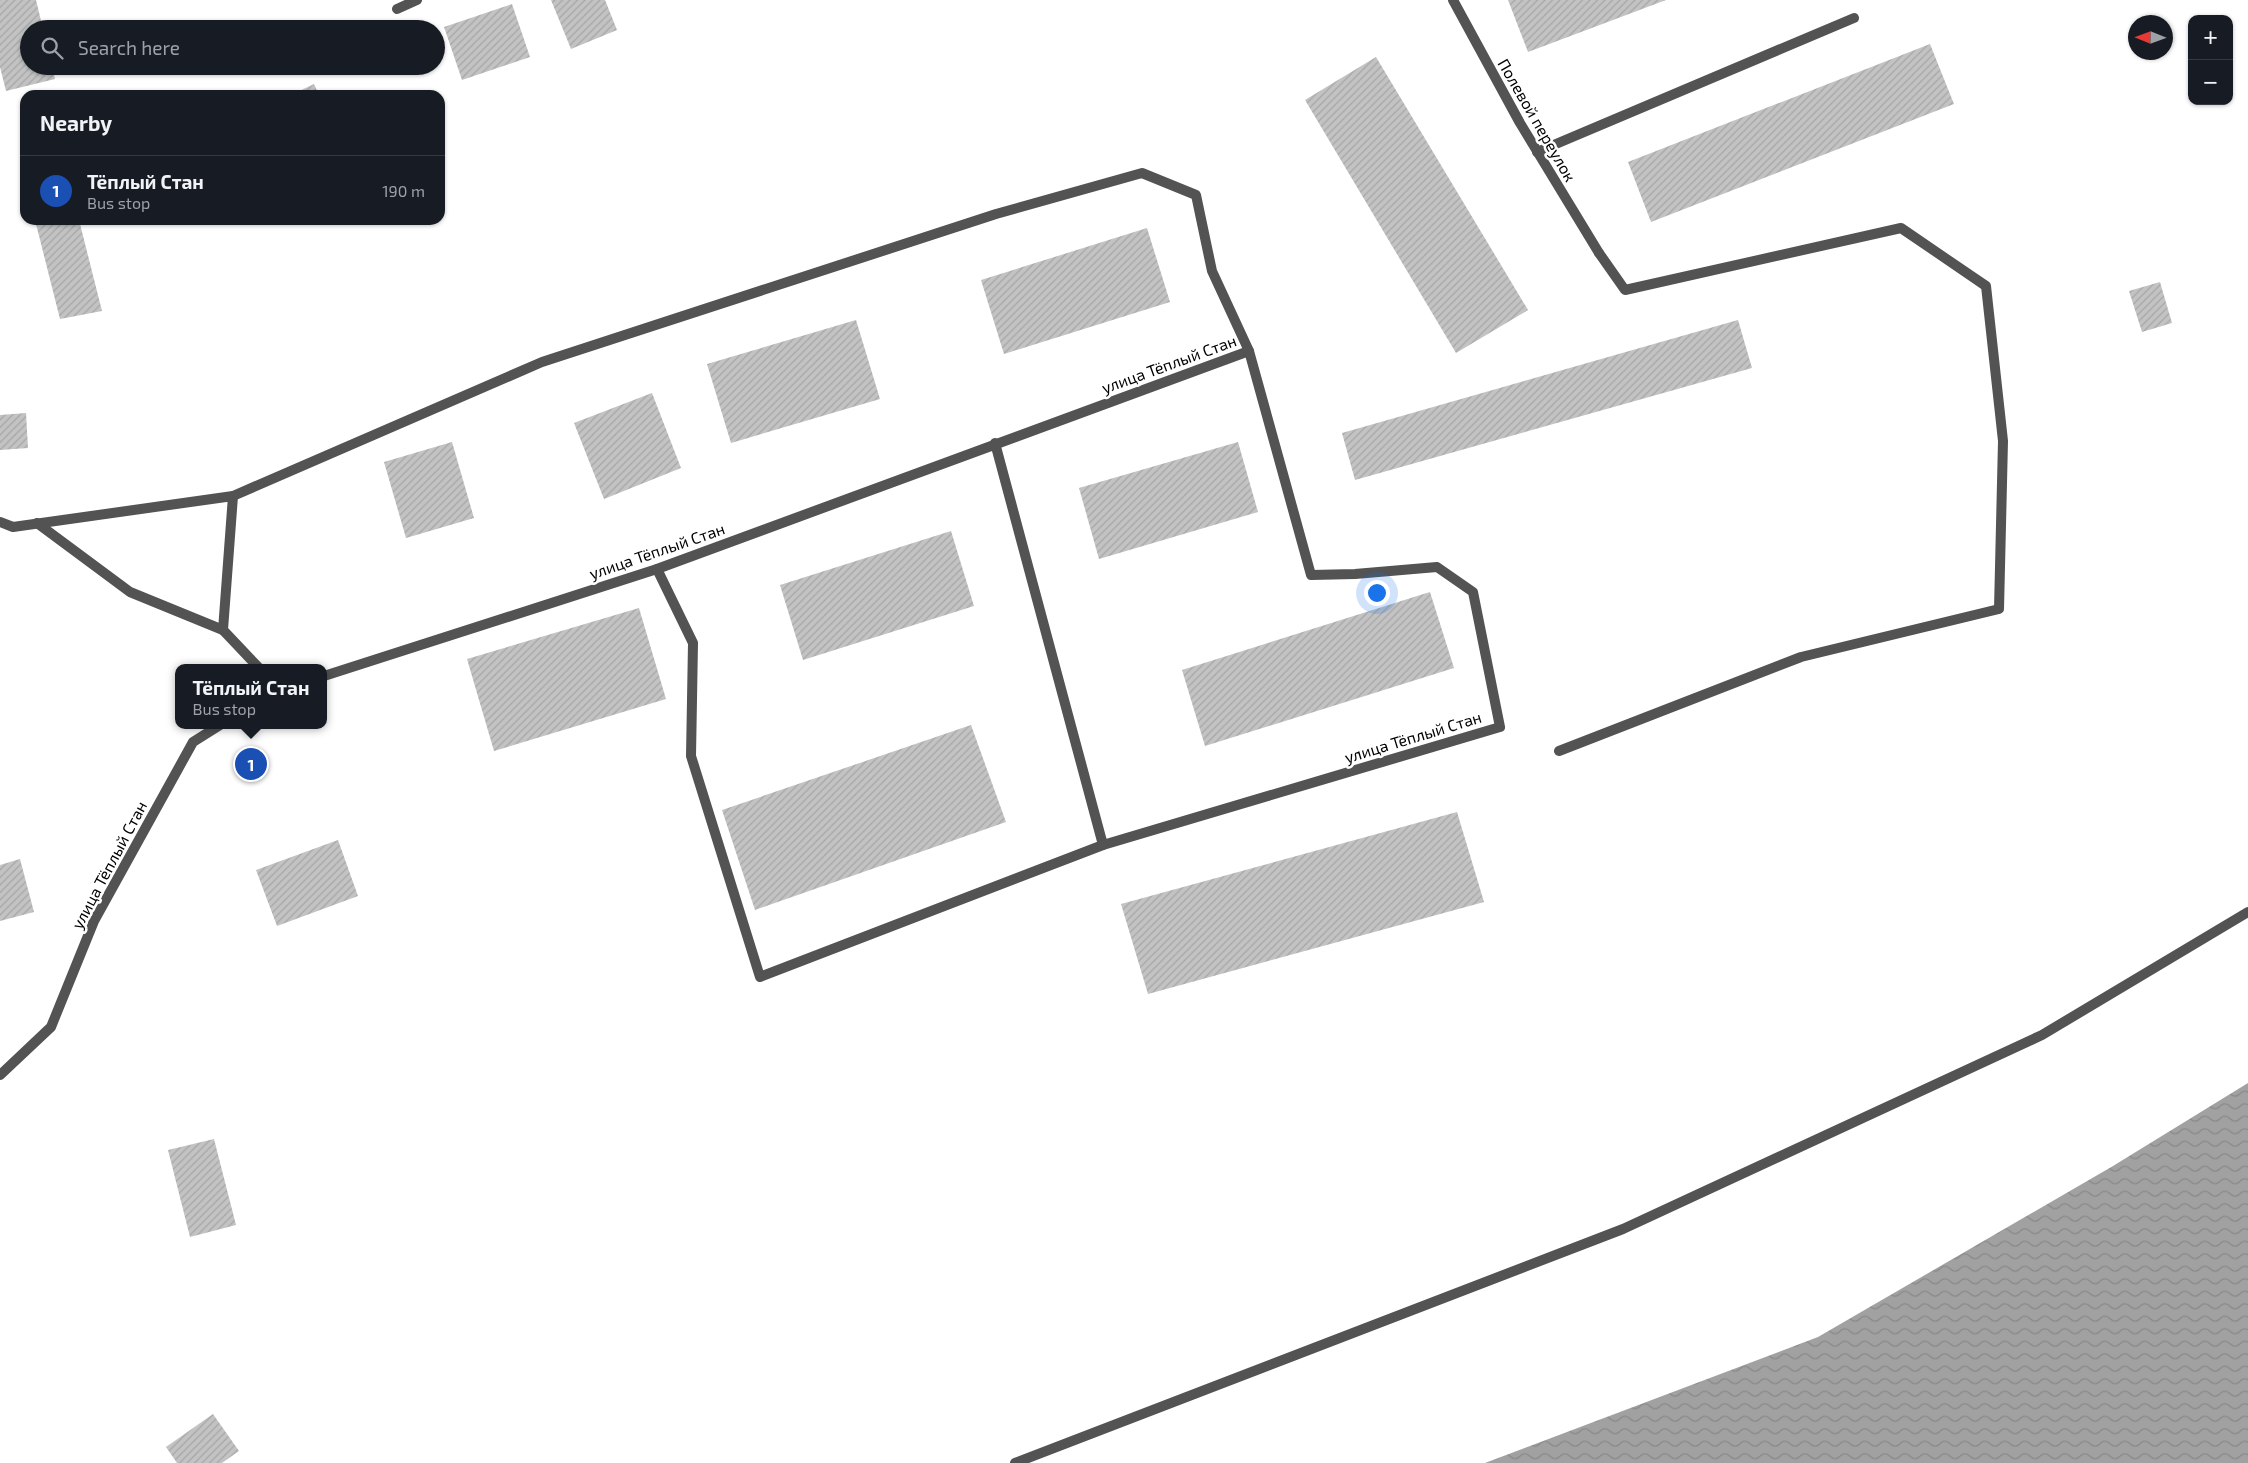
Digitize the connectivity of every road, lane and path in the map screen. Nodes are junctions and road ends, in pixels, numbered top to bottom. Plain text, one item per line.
1 (417, 0) edge
2 (1453, 0) edge
3 (397, 9) dead end
4 (1854, 18) dead end
5 (1537, 152) junction
6 (1249, 350) junction
7 (996, 442) junction
8 (233, 496) junction
9 (0, 522) edge
10 (37, 523) junction
11 (657, 569) junction
12 (223, 630) junction
13 (255, 664) edge
14 (327, 675) edge
15 (214, 729) edge
16 (1559, 751) dead end
17 (1103, 845) junction
18 (2248, 912) edge
19 (0, 1075) edge
20 (1015, 1463) edge

1 - 3 street
2 - 5 street, Полевой переулок
4 - 5 street
5 - 16 street, Полевой переулок
6 - 7 street, улица Тёплый Стан
6 - 8 street
6 - 17 street, улица Тёплый Стан
7 - 11 street, улица Тёплый Стан
7 - 17 street
8 - 10 street
8 - 12 street
9 - 10 street
10 - 12 street
11 - 14 street, улица Тёплый Стан
11 - 17 street
12 - 13 street
15 - 19 street, улица Тёплый Стан
18 - 20 street

